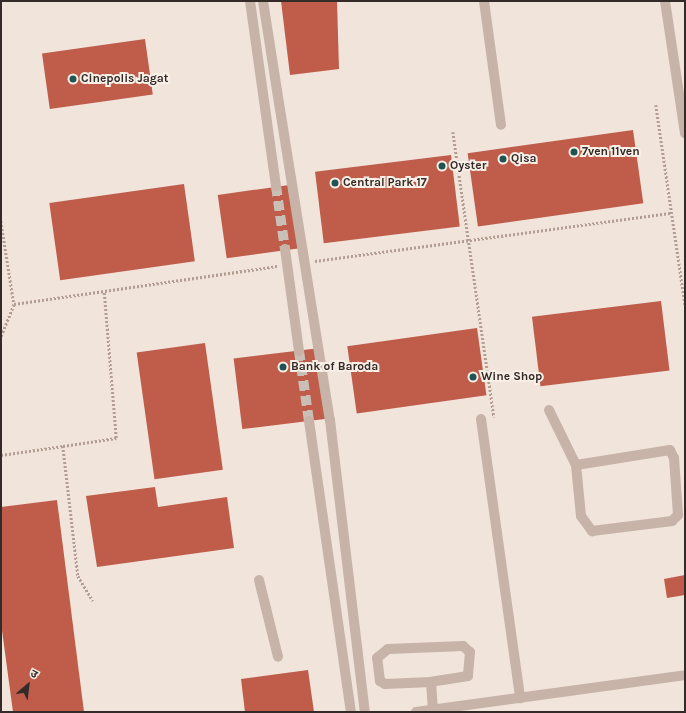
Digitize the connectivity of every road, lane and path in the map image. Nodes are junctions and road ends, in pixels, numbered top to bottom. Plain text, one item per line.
1 (250, 1) edge
2 (263, 1) edge
3 (484, 1) edge
4 (665, 1) edge
5 (656, 105) dead end
6 (501, 125) dead end
7 (453, 132) dead end
8 (685, 134) edge
9 (276, 186) tunnel mouth
10 (285, 249) tunnel mouth
11 (104, 291) dead end
12 (14, 304) dead end
13 (685, 305) edge
14 (1, 336) edge
15 (299, 351) tunnel mouth
16 (549, 410) dead end
17 (494, 417) dead end
18 (481, 419) dead end
19 (309, 421) tunnel mouth
20 (63, 446) junction
21 (1, 455) edge
22 (576, 465) junction
23 (259, 580) dead end
24 (93, 601) dead end
25 (278, 657) dead end
26 (685, 675) edge
27 (430, 682) junction
28 (520, 698) junction
29 (433, 710) junction
30 (351, 712) edge
31 (365, 712) edge
32 (416, 712) edge

1 - 9 street
2 - 31 street, bridge
3 - 6 street
4 - 8 street
5 - 13 path
7 - 17 path
10 - 15 street, bridge
11 - 20 path
12 - 14 path
16 - 22 street
18 - 28 street
19 - 30 street
20 - 21 path
20 - 24 path
22 - 22 street
23 - 25 street
26 - 28 street
27 - 27 street
27 - 29 street
28 - 29 street
29 - 32 street

